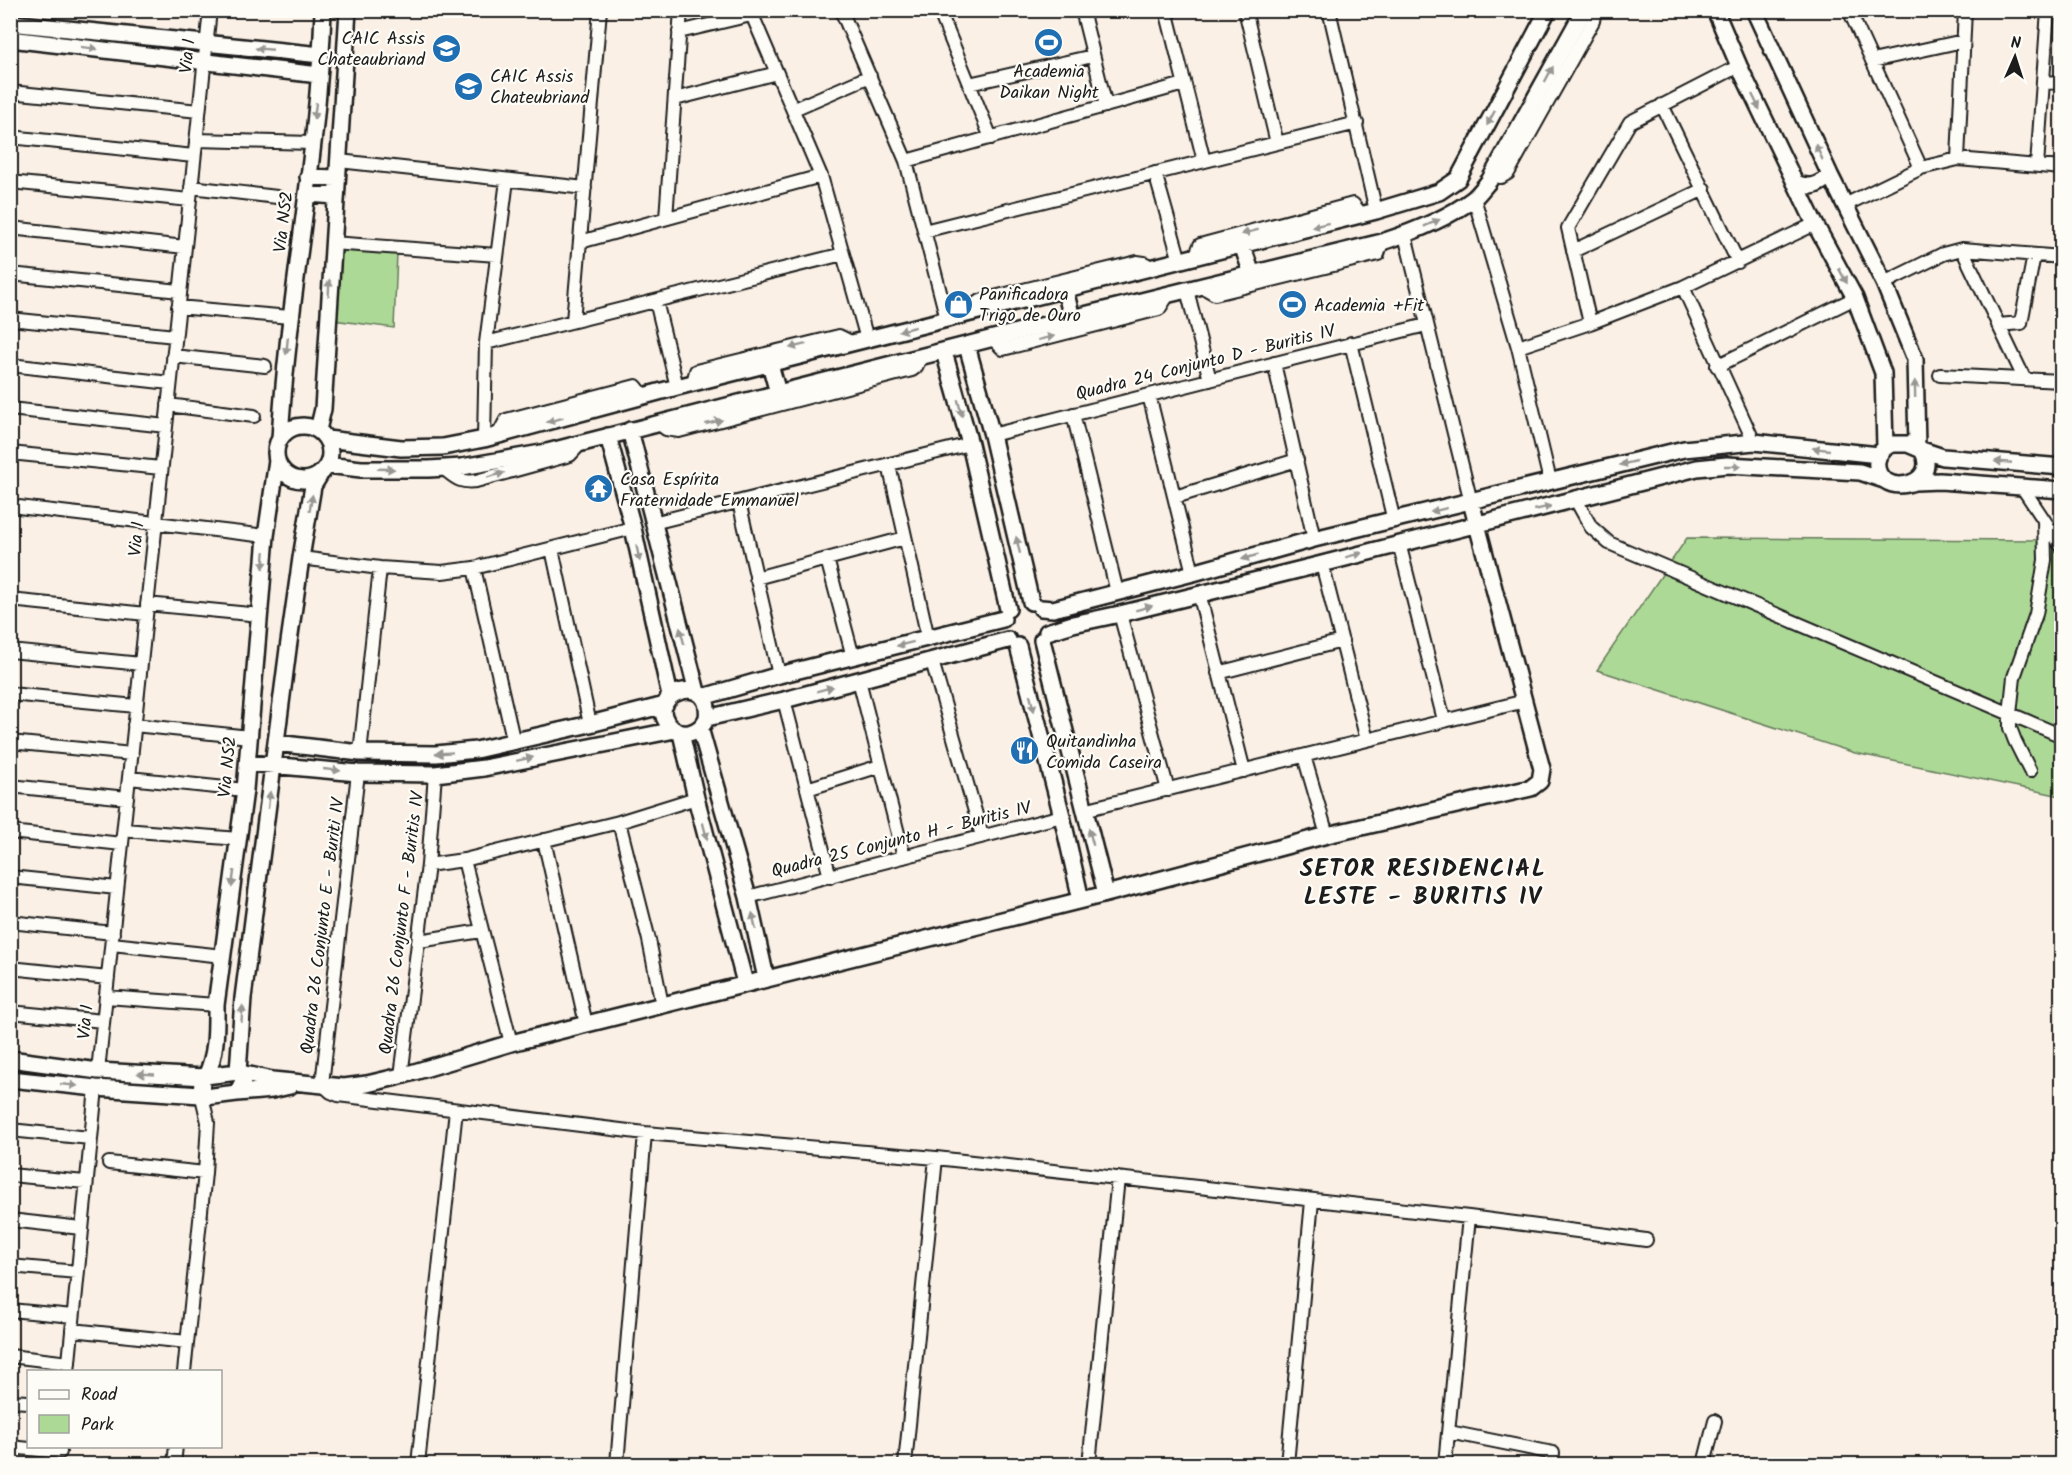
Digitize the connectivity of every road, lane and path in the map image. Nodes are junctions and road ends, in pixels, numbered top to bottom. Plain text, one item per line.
1 (210, 10) edge
2 (323, 10) edge
3 (348, 10) edge
4 (600, 10) edge
5 (681, 10) edge
6 (841, 10) edge
7 (939, 10) edge
8 (1082, 10) edge
9 (1166, 10) edge
10 (1245, 10) edge
11 (1329, 10) edge
12 (1548, 10) edge
13 (1584, 10) edge
14 (1595, 10) edge
15 (1715, 10) edge
16 (1754, 10) edge
17 (1849, 10) edge
18 (1965, 10) edge
19 (2048, 10) edge
20 (750, 13) edge
21 (16, 24) edge
22 (51, 28) junction
23 (679, 32) junction
24 (16, 39) edge
25 (1963, 41) junction
26 (47, 43) junction
27 (206, 44) junction
28 (294, 52) junction
29 (321, 54) junction
30 (1093, 56) junction
31 (1872, 61) junction
32 (204, 62) junction
33 (1739, 66) junction
34 (293, 72) junction
35 (777, 74) junction
36 (320, 75) junction
37 (870, 76) junction
38 (2043, 82) junction
39 (2061, 83) edge
40 (969, 84) junction
41 (1184, 84) junction
42 (10, 92) edge
43 (675, 99) junction
44 (1662, 105) junction
45 (1106, 106) junction
46 (794, 109) junction
47 (199, 111) junction
48 (1357, 123) junction
49 (10, 137) edge
50 (991, 138) junction
51 (196, 140) junction
52 (312, 143) junction
53 (1277, 143) junction
54 (194, 156) junction
55 (1958, 159) junction
56 (339, 161) junction
57 (906, 161) junction
58 (1204, 161) junction
59 (2037, 166) junction
60 (1921, 168) junction
61 (2061, 168) edge
62 (1155, 173) junction
63 (1830, 175) junction
64 (821, 176) junction
65 (1492, 176) junction
66 (308, 177) junction
67 (337, 178) junction
68 (507, 180) junction
69 (10, 182) edge
70 (1795, 183) junction
71 (585, 188) junction
72 (1704, 189) junction
73 (190, 194) junction
74 (307, 194) junction
75 (336, 196) junction
76 (278, 197) dead end
77 (1474, 198) junction
78 (1845, 206) junction
79 (1369, 213) junction
80 (666, 218) junction
81 (1815, 224) junction
82 (10, 228) edge
83 (924, 231) junction
84 (1405, 235) junction
85 (580, 242) junction
86 (1382, 242) junction
87 (332, 243) junction
88 (1242, 245) junction
89 (185, 247) junction
90 (1962, 249) junction
91 (1573, 250) junction
92 (843, 254) junction
93 (497, 255) junction
94 (2034, 255) junction
95 (2061, 257) edge
96 (1188, 259) junction
97 (1738, 262) junction
98 (1153, 268) junction
99 (10, 274) edge
100 (1252, 274) junction
101 (1884, 284) junction
102 (1683, 287) junction
103 (1194, 288) junction
104 (1065, 290) junction
105 (180, 291) junction
106 (1168, 295) junction
107 (1855, 298) junction
108 (656, 300) junction
109 (178, 307) junction
110 (970, 314) junction
111 (290, 317) junction
112 (1072, 318) junction
113 (10, 319) edge
114 (947, 319) junction
115 (573, 321) junction
116 (1590, 323) junction
117 (1426, 325) junction
118 (1998, 326) junction
119 (175, 336) junction
120 (993, 339) junction
121 (860, 341) junction
122 (486, 343) junction
123 (1352, 344) junction
124 (967, 346) junction
125 (1518, 347) junction
126 (944, 352) junction
127 (173, 356) junction
128 (921, 357) junction
129 (1274, 363) junction
130 (770, 364) junction
131 (10, 365) edge
132 (265, 366) dead end
133 (1717, 366) junction
134 (1940, 375) dead end
135 (2024, 378) junction
136 (1210, 380) junction
137 (2061, 381) edge
138 (170, 382) junction
139 (693, 383) junction
140 (677, 387) junction
141 (778, 393) junction
142 (1149, 395) junction
143 (168, 405) junction
144 (10, 409) edge
145 (1073, 414) junction
146 (254, 416) dead end
147 (658, 423) junction
148 (166, 426) junction
149 (630, 430) junction
150 (322, 434) junction
151 (992, 435) junction
152 (608, 436) junction
153 (491, 437) junction
154 (280, 439) junction
155 (1754, 442) junction
156 (970, 444) junction
157 (1919, 449) junction
158 (1882, 451) junction
159 (10, 453) edge
160 (277, 460) junction
161 (1297, 460) junction
162 (889, 465) junction
163 (2061, 467) edge
164 (162, 468) junction
165 (324, 469) junction
166 (1884, 480) junction
167 (1550, 481) junction
168 (1915, 482) junction
169 (2022, 487) junction
170 (2061, 490) edge
171 (1175, 497) junction
172 (1576, 500) junction
173 (739, 502) junction
174 (1471, 502) junction
175 (10, 506) edge
176 (2044, 520) junction
177 (1394, 521) junction
178 (156, 522) junction
179 (653, 524) junction
180 (1475, 524) junction
181 (633, 528) junction
182 (266, 536) junction
183 (905, 538) junction
184 (1314, 539) junction
185 (1399, 543) junction
186 (2061, 547) edge
187 (552, 549) junction
188 (301, 558) junction
189 (827, 559) junction
190 (1322, 564) junction
191 (380, 568) junction
192 (474, 568) junction
193 (1193, 573) junction
194 (756, 578) junction
195 (1117, 592) junction
196 (1199, 593) junction
197 (10, 600) edge
198 (1036, 605) junction
199 (146, 609) junction
200 (1005, 614) junction
201 (1120, 614) junction
202 (260, 615) junction
203 (1044, 636) junction
204 (928, 638) junction
205 (1342, 640) junction
206 (1013, 643) junction
207 (10, 651) edge
208 (853, 657) junction
209 (932, 661) junction
210 (141, 664) junction
211 (1218, 673) junction
212 (779, 675) junction
213 (858, 680) junction
214 (10, 694) edge
215 (700, 695) junction
216 (784, 700) junction
217 (667, 701) junction
218 (1525, 701) junction
219 (136, 706) junction
220 (2010, 714) junction
221 (1444, 720) junction
222 (704, 723) junction
223 (590, 724) junction
224 (135, 725) junction
225 (678, 732) junction
226 (2061, 736) edge
227 (250, 737) junction
228 (1367, 740) junction
229 (10, 742) edge
230 (514, 742) junction
231 (276, 743) junction
232 (360, 753) junction
233 (132, 754) junction
234 (1304, 756) junction
235 (248, 763) junction
236 (274, 764) junction
237 (880, 766) junction
238 (1244, 771) junction
239 (2030, 771) dead end
240 (358, 773) junction
241 (435, 774) junction
242 (129, 778) junction
243 (10, 786) edge
244 (807, 789) junction
245 (245, 790) junction
246 (1168, 790) junction
247 (127, 798) junction
248 (696, 798) junction
249 (1084, 810) junction
250 (1062, 816) junction
251 (619, 822) junction
252 (124, 830) junction
253 (10, 832) edge
254 (1327, 835) junction
255 (982, 836) junction
256 (239, 839) junction
257 (544, 840) junction
258 (122, 844) junction
259 (904, 858) junction
260 (464, 860) junction
261 (428, 865) junction
262 (10, 877) edge
263 (830, 877) junction
264 (117, 888) junction
265 (1106, 894) junction
266 (748, 897) junction
267 (1081, 900) junction
268 (10, 922) edge
269 (481, 931) junction
270 (112, 938) junction
271 (419, 941) junction
272 (223, 956) junction
273 (10, 968) edge
274 (108, 978) junction
275 (766, 978) junction
276 (745, 983) junction
277 (106, 997) junction
278 (216, 1005) junction
279 (662, 1005) junction
280 (10, 1012) edge
281 (103, 1021) junction
282 (586, 1024) junction
283 (511, 1043) junction
284 (10, 1059) edge
285 (98, 1071) junction
286 (241, 1073) junction
287 (205, 1076) junction
288 (401, 1076) junction
289 (10, 1079) edge
290 (305, 1082) junction
291 (322, 1084) junction
292 (96, 1088) junction
293 (237, 1093) junction
294 (201, 1096) junction
295 (220, 1096) junction
296 (456, 1110) junction
297 (208, 1122) junction
298 (10, 1130) edge
299 (645, 1133) junction
300 (90, 1138) junction
301 (936, 1158) junction
302 (110, 1163) dead end
303 (205, 1173) junction
304 (10, 1175) edge
305 (1118, 1178) junction
306 (85, 1182) junction
307 (1312, 1201) junction
308 (1468, 1216) junction
309 (10, 1220) edge
310 (81, 1228) junction
311 (1646, 1240) dead end
312 (10, 1266) edge
313 (77, 1272) junction
314 (10, 1310) edge
315 (73, 1316) junction
316 (72, 1330) junction
317 (188, 1342) junction
318 (10, 1356) edge
319 (68, 1367) edge
320 (184, 1370) edge
321 (10, 1401) edge
322 (27, 1402) edge
323 (1715, 1421) dead end
324 (1449, 1432) junction
325 (10, 1447) edge
326 (176, 1448) edge
327 (60, 1454) edge
328 (174, 1464) edge
329 (418, 1464) edge
330 (617, 1464) edge
331 (905, 1464) edge
332 (1089, 1464) edge
333 (1287, 1464) edge
334 (1445, 1464) edge
335 (1552, 1464) edge
336 (1704, 1464) edge

1 - 27 street, Via 1
2 - 29 street, Via NS2
3 - 56 street
4 - 71 street
5 - 23 street
6 - 37 street
7 - 40 street
8 - 30 street
9 - 41 street
10 - 53 street
11 - 48 street
12 -> 79 street
65 -> 13 street
14 - 65 street
15 - 33 street
63 -> 16 street
17 - 31 street
18 - 25 street
19 - 38 street
20 - 23 street
20 - 35 street
21 - 22 street
21 - 24 street
22 - 26 street
22 - 27 street
23 - 43 street
24 - 26 street
25 - 31 street
25 - 55 street
26 -> 32 street
28 -> 27 street
27 - 32 street, Via 1
28 - 29 street
28 - 34 street
29 - 36 street, Via NS2
30 - 40 street
30 - 45 street
31 - 60 street
32 - 34 street
32 - 47 street, Via 1
33 - 44 street
33 -> 70 street
34 - 36 street
35 - 43 street
35 - 46 street
36 -> 52 street, Via NS2
37 - 46 street
37 - 57 street
38 - 39 street
38 - 59 street
40 - 50 street
41 - 45 street
41 - 58 street
42 - 47 street
43 - 80 street
44 - 72 street
44 - 91 street
45 - 50 street
46 - 64 street
47 - 51 street, Via 1
48 - 53 street
48 - 79 street
49 - 54 street
50 - 57 street
51 - 52 street
51 - 54 street, Via 1
52 - 66 street, Via NS2
53 - 58 street
54 - 73 street, Via 1
55 - 59 street
55 - 60 street
56 - 67 street
56 - 68 street
57 - 83 street
58 - 62 street
59 - 61 street
60 - 78 street
62 - 83 street
62 - 96 street
63 - 70 street
63 - 78 street
64 - 80 street
64 - 92 street
65 - 77 street
66 - 67 street
66 - 74 street, Via NS2
67 - 75 street
68 - 71 street
68 - 93 street
69 - 73 street
70 - 81 street
71 - 85 street
72 - 91 street
72 - 97 street
73 - 76 street
73 - 89 street, Via 1
74 - 75 street
74 - 111 street, Via NS2
75 - 87 street
84 -> 77 street
77 - 125 street
78 - 101 street
79 -> 88 street
79 -> 96 street
80 - 85 street
81 - 97 street
81 -> 107 street
82 - 89 street
83 - 114 street
84 - 86 street
84 - 117 street
85 - 115 street
86 - 100 street
86 - 103 street
87 - 93 street
150 -> 87 street
88 - 96 street
88 - 100 street
89 - 105 street, Via 1
90 - 94 street
90 - 101 street
90 - 118 street
91 - 116 street
92 - 108 street
92 - 121 street
93 - 122 street
94 - 95 street
94 - 118 street
96 - 98 street
97 - 102 street
98 - 104 street
98 - 110 street
99 - 105 street
100 - 103 street
157 -> 101 street
102 - 116 street
102 - 133 street
103 - 106 street
103 - 136 street
104 - 110 street
104 - 112 street
105 - 109 street, Via 1
106 - 112 street
120 -> 106 street
107 - 133 street
107 - 158 street
108 - 115 street
108 - 140 street
109 - 111 street
109 - 119 street, Via 1
110 - 114 street
111 -> 154 street, Via NS2
112 - 120 street
113 - 119 street
114 -> 121 street
115 - 122 street
116 - 125 street
117 - 123 street, Quadra 24 Conjunto D - Buritis IV
117 - 174 street
118 - 135 street
119 - 127 street, Via 1
120 - 124 street
121 - 130 street
121 -> 139 street
122 - 153 street
123 - 129 street, Quadra 24 Conjunto D - Buritis IV
123 - 177 street
124 - 126 street
124 - 151 street
125 - 167 street
126 - 128 street
126 -> 156 street
127 - 132 street
127 - 138 street, Via 1
128 - 141 street
147 -> 128 street
129 - 136 street, Quadra 24 Conjunto D - Buritis IV
129 - 161 street
130 - 139 street
130 - 141 street
131 - 138 street
133 - 155 street
134 - 135 street
135 - 137 street
136 - 142 street, Quadra 24 Conjunto D - Buritis IV
138 - 143 street, Via 1
139 - 140 street
140 -> 153 street
141 - 147 street
142 - 145 street, Quadra 24 Conjunto D - Buritis IV
142 - 171 street
143 - 146 street
143 - 148 street, Via 1
144 - 148 street
145 - 151 street, Quadra 24 Conjunto D - Buritis IV
145 - 195 street
147 - 149 street
148 - 164 street, Via 1
149 - 152 street
149 - 179 street
150 - 153 street
150 - 154 street
150 - 165 street
198 -> 151 street
165 -> 152 street
152 - 181 street
154 - 160 street
158 -> 155 street
155 -> 167 street
156 - 162 street
156 - 200 street
157 - 158 street
163 -> 157 street
157 - 168 street
158 - 166 street
159 - 164 street
160 - 165 street
160 - 182 street, Via NS2
161 - 171 street
161 - 184 street
162 - 173 street
162 - 183 street
164 - 178 street, Via 1
188 -> 165 street
166 - 168 street
172 -> 166 street
167 - 174 street
168 - 169 street
169 - 170 street
169 - 176 street
171 - 193 street
180 -> 172 street
172 - 220 street
173 - 179 street
173 - 194 street
174 -> 177 street
174 - 180 street
175 - 178 street
176 - 186 street
176 - 220 street
177 - 184 street
178 - 182 street
178 - 199 street, Via 1
215 -> 179 street
180 - 185 street
180 - 218 street
181 - 187 street
181 -> 217 street
182 -> 202 street, Via NS2
183 - 189 street
183 - 204 street
184 -> 193 street
190 -> 185 street
185 - 221 street
187 - 192 street
187 - 223 street
188 - 191 street
188 - 231 street
189 - 194 street
189 - 208 street
190 - 196 street
190 - 205 street
191 - 192 street
191 - 232 street
192 - 230 street
193 - 195 street
194 - 212 street
195 - 198 street
201 -> 196 street
196 - 211 street
197 - 199 street
198 - 200 street
198 - 203 street
199 - 202 street
199 - 210 street, Via 1
200 - 204 street
200 - 206 street
201 - 203 street
201 - 246 street
202 - 227 street, Via NS2
203 - 206 street
203 - 249 street
204 -> 208 street
205 - 211 street
205 - 228 street
206 - 209 street
206 -> 250 street
207 - 210 street
208 - 212 street
209 - 213 street
209 - 255 street
210 - 219 street, Via 1
211 - 238 street
212 - 215 street
216 -> 213 street
213 - 237 street
214 - 219 street
215 - 217 street
215 - 222 street
216 - 222 street
216 - 244 street
217 - 223 street
217 - 225 street
218 - 221 street
218 - 254 street
219 - 224 street, Via 1
220 - 226 street
220 - 239 street
221 - 228 street
222 - 225 street
222 - 266 street
223 - 230 street
224 - 227 street
224 - 233 street, Via 1
241 -> 225 street
225 - 248 street
227 - 235 street, Via NS2
228 - 234 street
229 - 233 street
230 -> 232 street
231 - 232 street
231 - 236 street
233 - 242 street, Via 1
234 - 238 street
234 - 254 street
235 - 236 street
235 - 245 street, Via NS2
236 -> 240 street
286 -> 236 street
237 - 244 street
237 - 259 street
238 - 246 street
240 - 241 street
240 - 291 street, Quadra 26 Conjunto E - Buriti IV
241 - 261 street, Quadra 26 Conjunto F - Buritis IV
242 - 245 street
242 - 247 street, Via 1
243 - 247 street
244 - 263 street
245 - 256 street, Via NS2
246 - 249 street
247 - 252 street, Via 1
248 - 251 street
248 -> 276 street
265 -> 249 street
250 - 255 street, Quadra 25 Conjunto H - Buritis IV
250 - 267 street
251 - 257 street
251 - 279 street
252 - 256 street
252 - 258 street, Via 1
253 - 258 street
254 - 265 street
255 - 259 street, Quadra 25 Conjunto H - Buritis IV
256 -> 272 street, Via NS2
257 - 260 street
257 - 282 street
258 - 264 street, Via 1
259 - 263 street, Quadra 25 Conjunto H - Buritis IV
260 - 261 street
260 - 269 street
261 - 271 street, Quadra 26 Conjunto F - Buritis IV
262 - 264 street
263 - 266 street, Quadra 25 Conjunto H - Buritis IV
264 - 270 street, Via 1
265 - 267 street
275 -> 266 street
267 - 275 street
268 - 270 street
269 - 271 street
269 - 283 street
270 - 272 street
270 - 274 street, Via 1
271 - 288 street, Quadra 26 Conjunto F - Buritis IV
272 - 278 street, Via NS2
273 - 274 street
274 - 277 street, Via 1
275 - 276 street
276 - 279 street
277 - 278 street
277 - 281 street, Via 1
278 - 287 street, Via NS2
279 - 282 street
280 - 281 street
281 - 285 street, Via 1
282 - 283 street
283 - 288 street
284 - 285 street
287 -> 285 street
286 - 287 street
286 - 290 street
286 - 293 street
287 - 294 street, Via NS2
288 - 291 street
289 -> 292 street
290 - 291 street
290 - 293 street
291 - 296 street
292 - 294 street
292 - 300 street
293 - 295 street
294 - 295 street
294 - 297 street
295 - 297 street
296 - 299 street
296 - 329 street
297 - 303 street
298 - 300 street
299 - 301 street
299 - 330 street
300 - 306 street
301 - 305 street
301 - 331 street
302 - 303 street
303 - 317 street
304 - 306 street
305 - 307 street
305 - 332 street
306 - 310 street
307 - 308 street
307 - 333 street
308 - 311 street
308 - 324 street
309 - 310 street
310 - 313 street
312 - 313 street
313 - 315 street
314 - 315 street
315 - 316 street
316 - 317 street
316 - 319 street
317 - 320 street
318 - 319 street
321 - 322 street
323 - 336 street
324 - 334 street
324 - 335 street
325 - 327 street
326 - 328 street

